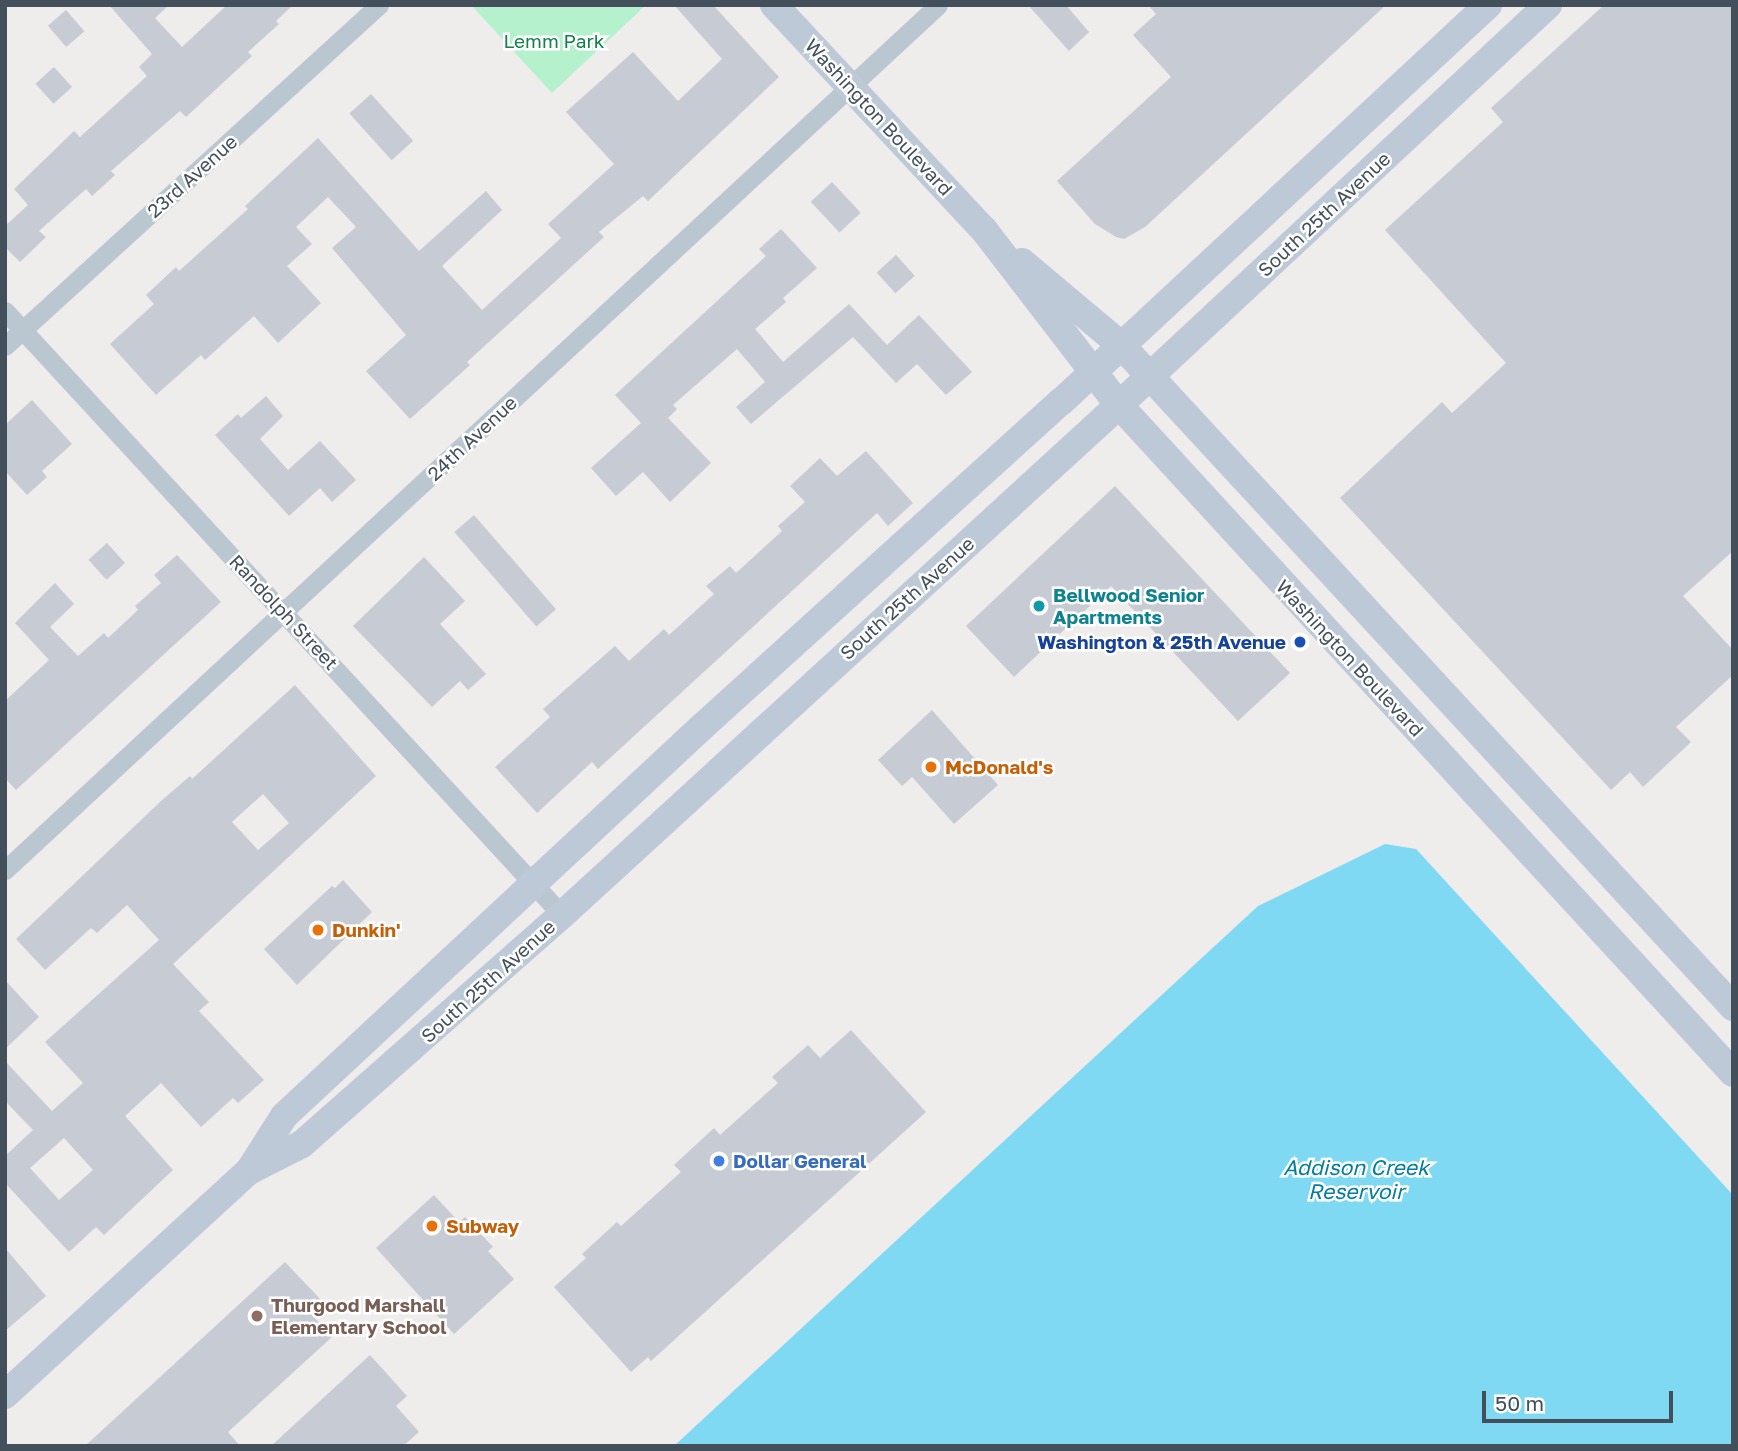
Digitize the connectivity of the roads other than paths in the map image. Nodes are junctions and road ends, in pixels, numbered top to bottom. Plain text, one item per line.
1 (379, 5) edge
2 (774, 5) edge
3 (938, 5) edge
4 (1488, 5) edge
5 (1548, 5) edge
6 (850, 86) junction
7 (984, 230) junction
8 (5, 311) edge
9 (23, 329) junction
10 (1121, 345) junction
11 (5, 346) edge
12 (1091, 373) junction
13 (1150, 377) junction
14 (1119, 405) junction
15 (284, 613) junction
16 (703, 726) junction
17 (732, 757) junction
18 (5, 870) edge
19 (533, 884) junction
20 (562, 915) junction
21 (1733, 1007) edge
22 (1733, 1073) edge
23 (249, 1171) junction
24 (5, 1395) edge

1 - 9 street, 23rd Avenue
2 - 6 main road, Washington Boulevard
3 - 6 street, 24th Avenue
4 - 10 main road, South 25th Avenue
5 - 13 main road, South 25th Avenue
6 - 7 main road, Washington Boulevard
6 - 15 street, 24th Avenue
7 - 10 main road, Washington Boulevard
7 - 12 main road, Washington Boulevard
8 - 9 street, Randolph Street
9 - 11 street, 23rd Avenue
9 - 15 street, Randolph Street
10 - 12 main road, South 25th Avenue
10 - 13 main road, Washington Boulevard
12 - 14 main road, Washington Boulevard
12 - 16 main road, South 25th Avenue
13 - 14 main road, South 25th Avenue
13 - 21 main road, Washington Boulevard
14 - 17 main road, South 25th Avenue
14 - 22 main road, Washington Boulevard
15 - 18 street, 24th Avenue
15 - 19 street, Randolph Street
16 - 17 main road
16 - 19 main road, South 25th Avenue
17 - 20 main road, South 25th Avenue
19 - 20 street, Randolph Street
19 - 23 main road, South 25th Avenue
20 - 23 main road, South 25th Avenue
23 - 24 main road, South 25th Avenue

